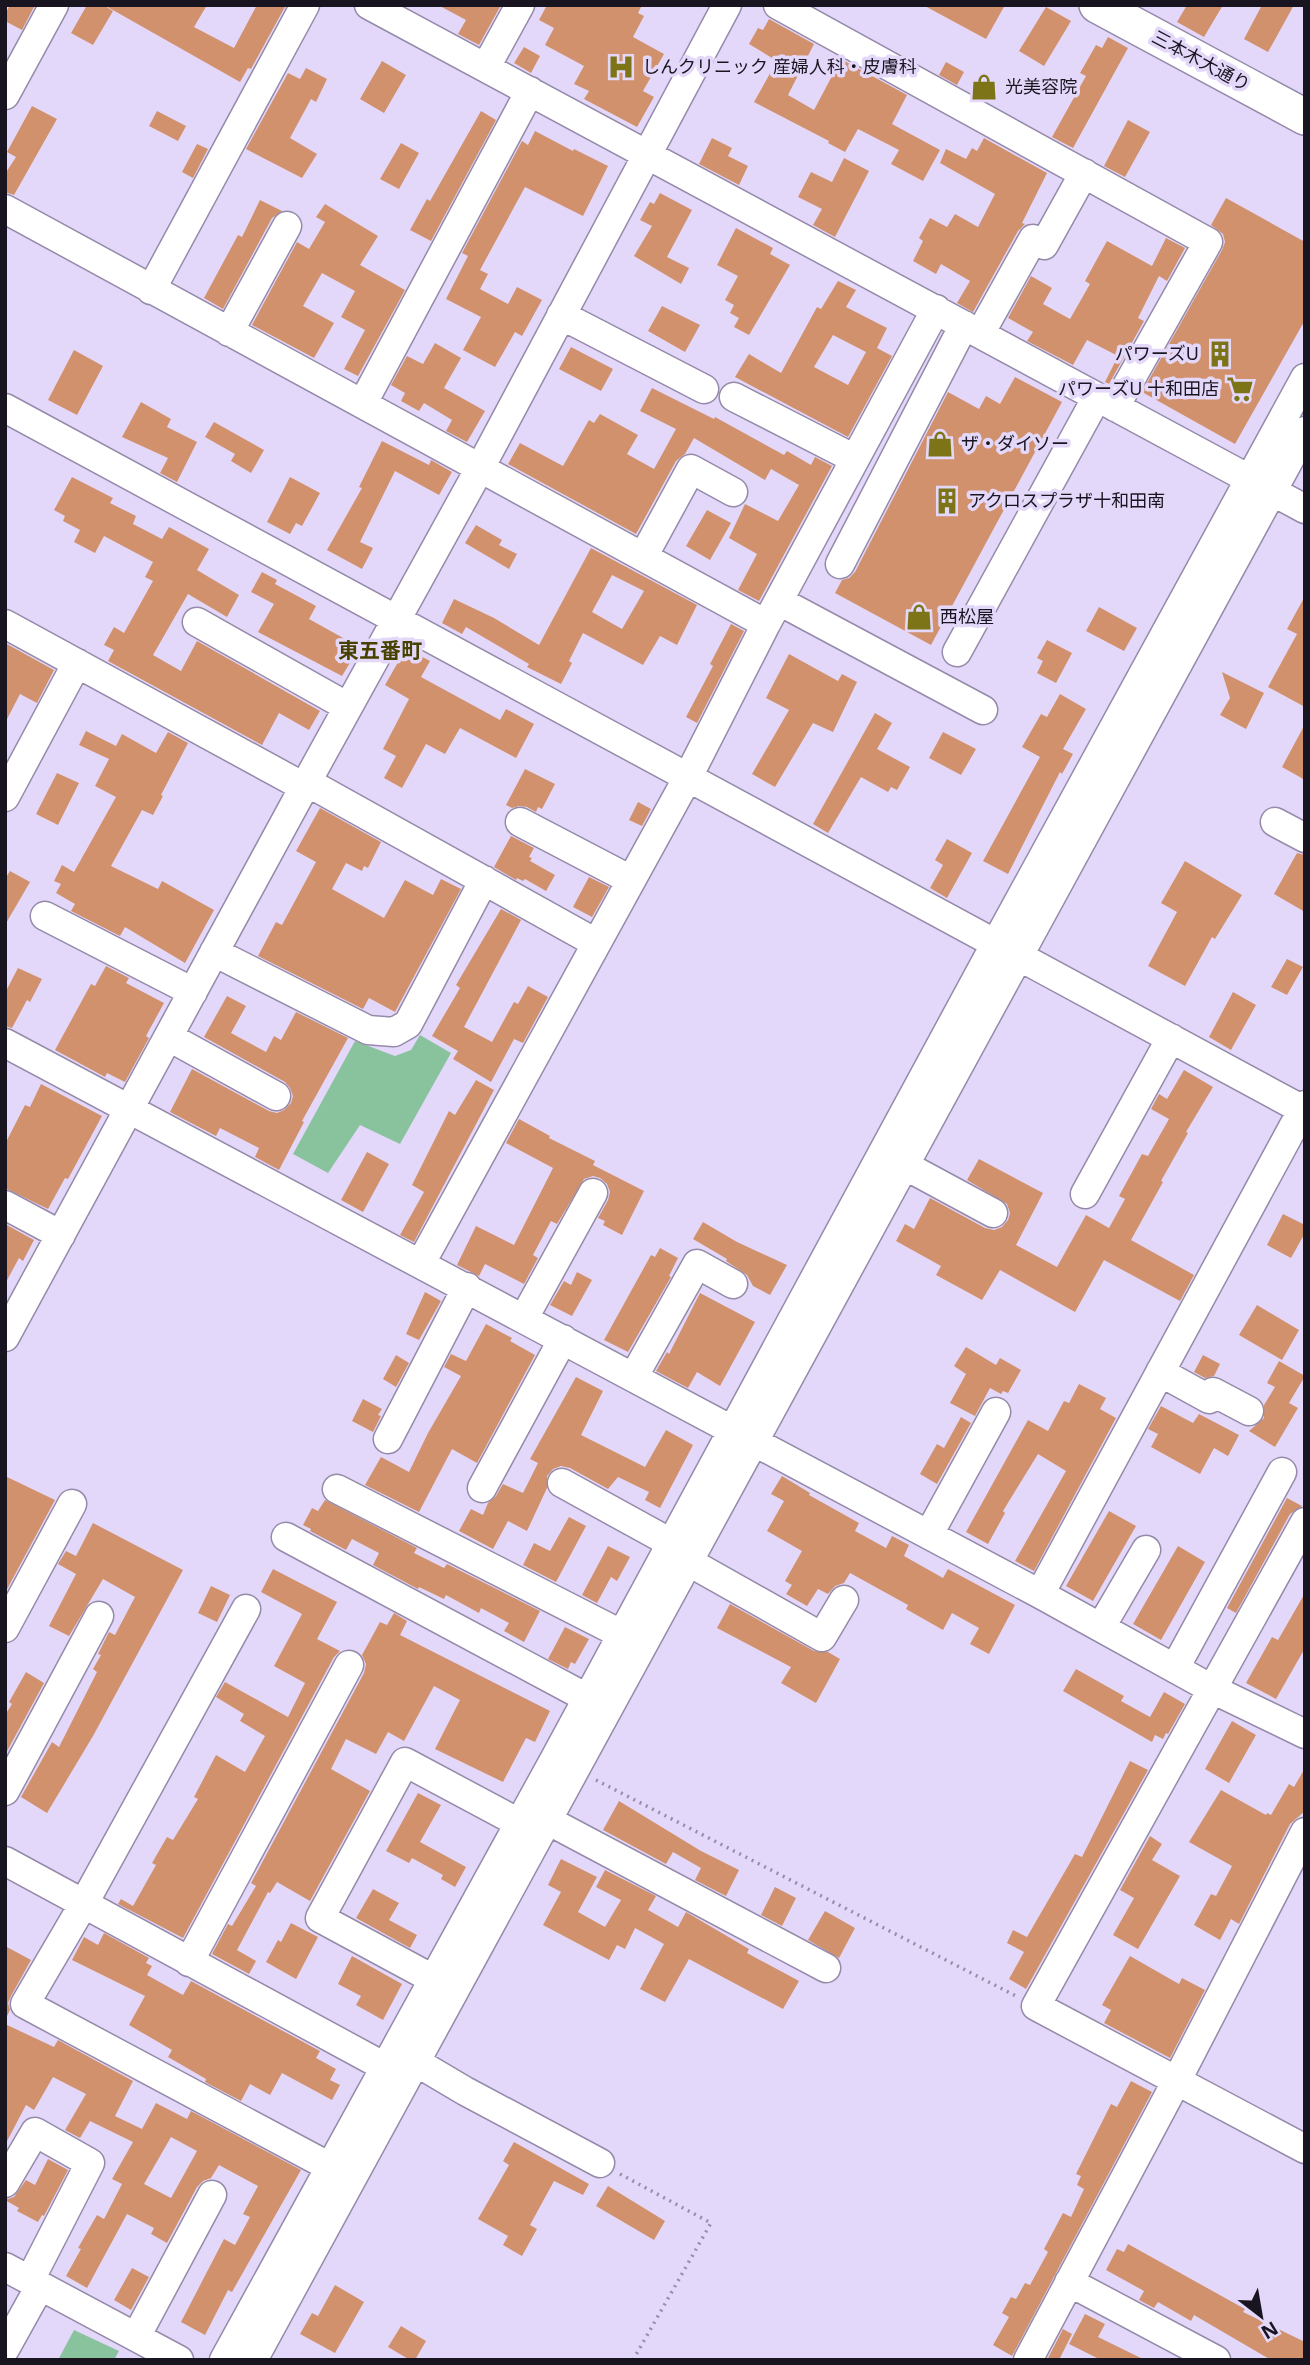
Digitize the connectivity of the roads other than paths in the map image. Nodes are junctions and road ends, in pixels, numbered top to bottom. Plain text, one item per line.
1 (54, 5) edge
2 (305, 5) edge
3 (369, 5) edge
4 (520, 5) edge
5 (727, 5) edge
6 (778, 5) edge
7 (1116, 10) edge
8 (486, 68) junction
9 (530, 91) junction
10 (5, 95) edge
11 (1305, 117) edge
12 (646, 155) junction
13 (1084, 173) junction
14 (5, 209) edge
15 (287, 226) dead end
16 (151, 290) junction
17 (936, 309) junction
18 (561, 316) junction
19 (972, 329) junction
20 (229, 332) junction
21 (1305, 378) edge
22 (704, 389) dead end
23 (734, 397) dead end
24 (1106, 402) junction
25 (363, 403) junction
26 (5, 408) edge
27 (1305, 431) edge
28 (855, 459) junction
29 (480, 468) junction
30 (1260, 485) junction
31 (733, 492) dead end
32 (1305, 509) edge
33 (643, 557) junction
34 (840, 564) dead end
35 (772, 613) junction
36 (396, 619) junction
37 (197, 622) dead end
38 (5, 624) edge
39 (957, 652) dead end
40 (77, 663) junction
41 (348, 707) junction
42 (983, 710) dead end
43 (688, 777) junction
44 (305, 784) junction
45 (5, 797) edge
46 (520, 822) dead end
47 (1275, 822) dead end
48 (1305, 838) edge
49 (484, 880) junction
50 (631, 880) junction
51 (45, 916) dead end
52 (596, 943) junction
53 (1007, 949) junction
54 (214, 952) junction
55 (193, 992) junction
56 (169, 1037) junction
57 (1171, 1038) junction
58 (5, 1043) edge
59 (276, 1096) dead end
60 (1304, 1108) edge
61 (130, 1109) junction
62 (904, 1166) junction
63 (593, 1193) dead end
64 (1085, 1194) dead end
65 (5, 1205) edge
66 (993, 1213) dead end
67 (61, 1234) junction
68 (421, 1263) junction
69 (733, 1284) dead end
70 (467, 1287) junction
71 (524, 1318) junction
72 (5, 1337) edge
73 (563, 1339) junction
74 (1160, 1372) junction
75 (634, 1376) junction
76 (1249, 1411) dead end
77 (996, 1412) dead end
78 (744, 1435) junction
79 (388, 1439) dead end
80 (1282, 1472) dead end
81 (562, 1483) dead end
82 (482, 1488) dead end
83 (337, 1489) dead end
84 (72, 1504) dead end
85 (1305, 1522) edge
86 (929, 1534) junction
87 (286, 1537) dead end
88 (1146, 1550) dead end
89 (680, 1552) junction
90 (1040, 1594) junction
91 (844, 1600) dead end
92 (246, 1609) dead end
93 (99, 1616) dead end
94 (1101, 1627) junction
95 (5, 1629) edge
96 (621, 1634) junction
97 (349, 1665) dead end
98 (1175, 1668) junction
99 (1212, 1689) junction
100 (587, 1698) junction
101 (1305, 1734) edge
102 (5, 1791) edge
103 (549, 1821) junction
104 (519, 1823) junction
105 (1305, 1832) edge
106 (5, 1861) edge
107 (83, 1905) junction
108 (190, 1962) junction
109 (826, 1968) dead end
110 (433, 1979) junction
111 (416, 2062) junction
112 (384, 2067) junction
113 (1176, 2082) junction
114 (1305, 2149) edge
115 (600, 2163) road end
116 (330, 2167) junction
117 (5, 2183) edge
118 (212, 2195) dead end
119 (25, 2278) edge
120 (1069, 2282) junction
121 (136, 2337) junction
122 (5, 2349) edge
123 (179, 2360) edge
124 (224, 2360) edge
125 (253, 2360) edge
126 (1028, 2360) edge
127 (1216, 2360) edge

1 - 10 street
2 - 16 street
3 - 8 street
4 - 8 street
5 - 12 street
6 - 13 street
7 - 11 main road, 三本木大通り
8 - 9 street
9 - 12 street
9 - 25 street
12 - 17 street
12 - 18 street
13 - 19 street
13 - 24 street
14 - 16 street
15 - 20 street
16 - 20 street
17 - 19 street
17 - 28 street
18 - 22 street
18 - 29 street
19 - 24 street
19 - 34 street
20 - 25 street
21 - 30 street
23 - 28 street
24 - 30 street
24 - 39 street
25 - 29 street
26 - 36 street
27 - 30 street
28 - 35 street
29 - 33 street
29 - 36 street
30 - 32 street
30 - 53 street
31 - 33 street
33 - 35 street
35 - 42 street
35 - 43 street
36 - 41 street
36 - 43 street
37 - 41 street
38 - 40 street
40 - 44 street
40 - 45 street
41 - 44 street
43 - 50 street
43 - 53 street
44 - 49 street
44 - 54 street
46 - 50 street
47 - 48 street
49 - 52 street
49 - 54 street
50 - 52 street
51 - 55 street
52 - 68 street
53 - 57 street
53 - 62 street
53 - 78 street
54 - 55 street
55 - 56 street
56 - 59 street
56 - 61 street
57 - 60 street
57 - 64 street
58 - 61 street
60 - 74 street
61 - 67 street
61 - 68 street
62 - 66 street
62 - 78 street
63 - 71 street
65 - 67 street
67 - 72 street
68 - 70 street
69 - 75 street
70 - 71 street
70 - 79 street
71 - 73 street
73 - 75 street
73 - 82 street
74 - 76 street
74 - 90 street
75 - 78 street
77 - 86 street
78 - 86 street
78 - 89 street
80 - 98 street
81 - 89 street
83 - 96 street
84 - 95 street
85 - 99 street
86 - 90 street
87 - 100 street
88 - 94 street
89 - 91 street
89 - 96 street
89 - 103 street
90 - 94 street
92 - 107 street
93 - 102 street
94 - 98 street
96 - 100 street
97 - 108 street
98 - 99 street
99 - 101 street
99 - 113 street
100 - 104 street
103 - 109 street
103 - 111 street
104 - 110 street
104 - 110 street
105 - 113 street
106 - 107 street
107 - 108 street
107 - 116 street
108 - 112 street
110 - 112 street
111 - 115 street
111 - 125 street
112 - 116 street
113 - 114 street
113 - 120 street
116 - 124 street
117 - 119 street
118 - 121 street
119 - 121 street
119 - 122 street
120 - 126 street
120 - 127 street
121 - 123 street

